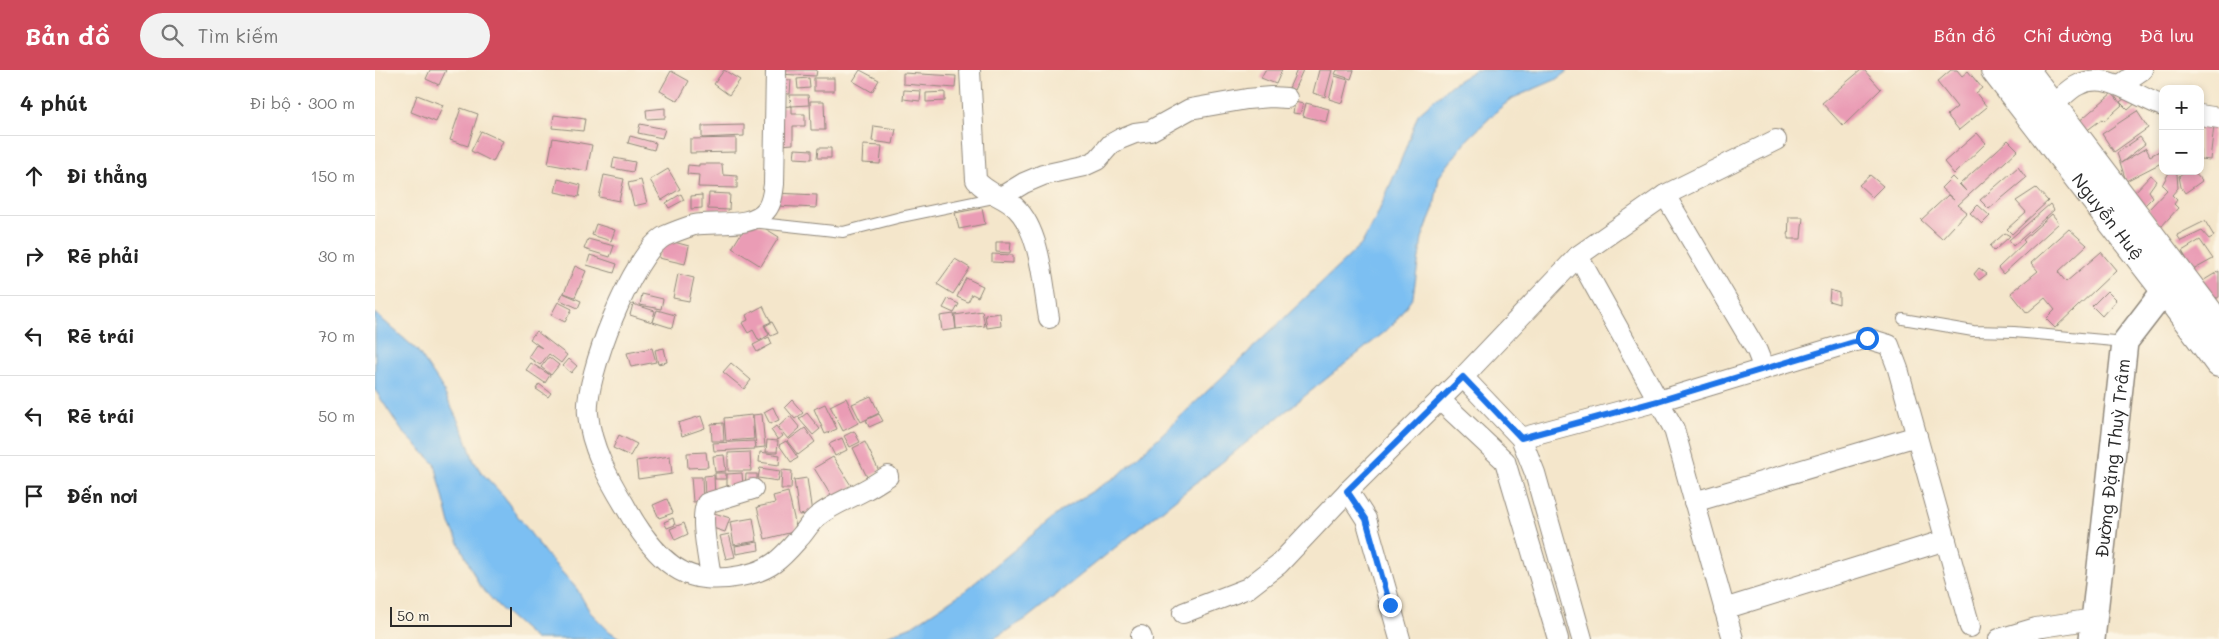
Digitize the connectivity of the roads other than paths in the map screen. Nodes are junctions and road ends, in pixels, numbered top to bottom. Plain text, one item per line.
1 (777, 70) edge
2 (970, 70) edge
3 (1995, 70) edge
4 (2025, 70) edge
5 (2142, 70) edge
6 (2120, 85) junction
7 (1287, 98) dead end
8 (2159, 104) edge
9 (2053, 105) junction
10 (2204, 116) edge
11 (2219, 118) edge
12 (1776, 140) dead end
13 (1665, 195) junction
14 (1001, 196) junction
15 (744, 222) junction
16 (1577, 256) junction
17 (2173, 282) junction
18 (1049, 318) dead end
19 (1903, 319) dead end
20 (2219, 326) edge
21 (2125, 342) junction
22 (2219, 363) edge
23 (1764, 369) junction
24 (1463, 377) junction
25 (1440, 400) junction
26 (1658, 401) junction
27 (1917, 436) junction
28 (1521, 438) junction
29 (888, 476) dead end
30 (753, 489) dead end
31 (1347, 491) junction
32 (1694, 502) junction
33 (1946, 540) junction
34 (711, 578) junction
35 (1724, 609) junction
36 (1183, 613) dead end
37 (1970, 627) dead end
38 (2093, 629) edge
39 (1400, 639) edge
40 (1558, 639) edge
41 (1582, 639) edge
42 (1733, 639) edge
43 (1999, 639) edge

1 - 15 street
2 - 14 street
3 - 17 highway, Nguyễn Huệ
4 - 9 highway, Nguyễn Huệ
5 - 6 street
6 - 8 street
6 - 9 street
7 - 14 street
9 - 17 highway, Nguyễn Huệ
10 - 11 street
12 - 13 street
13 - 16 street
13 - 23 street
14 - 15 lane
14 - 18 street
15 - 34 street
16 - 24 street
16 - 26 street
17 - 20 highway, Nguyễn Huệ
17 - 21 street, Đường Đặng Thuỳ Trâm
17 - 22 highway, Nguyễn Huệ
19 - 21 lane
21 - 38 street, Đường Đặng Thuỳ Trâm
23 - 26 street
23 - 27 street
24 - 25 street
24 - 28 street
25 - 31 street
25 - 40 street
26 - 28 street
26 - 32 street
27 - 32 street
27 - 33 street
28 - 41 street
29 - 34 street
30 - 34 street
31 - 36 street
31 - 39 street
32 - 35 street
33 - 35 street
33 - 37 street
35 - 42 street
38 - 43 street

